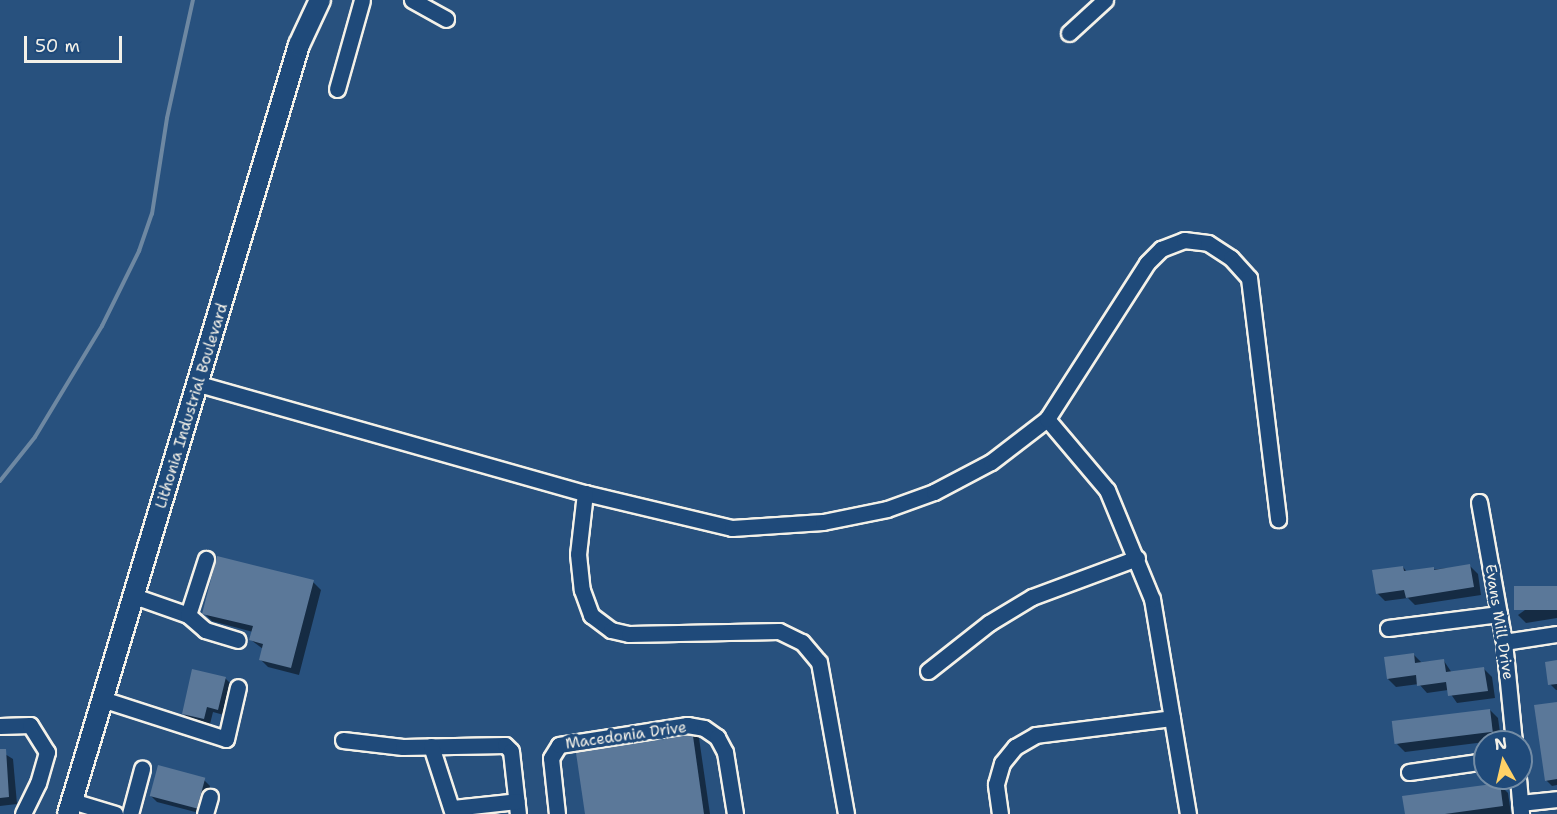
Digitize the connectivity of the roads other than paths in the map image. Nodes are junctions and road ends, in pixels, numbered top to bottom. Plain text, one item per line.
1 (320, 0) edge
2 (362, 0) edge
3 (412, 0) edge
4 (1105, 0) edge
5 (446, 19) dead end
6 (1069, 33) dead end
7 (337, 89) dead end
8 (199, 384) junction
9 (1047, 419) junction
10 (585, 493) junction
11 (1479, 502) dead end
12 (1278, 519) dead end
13 (1137, 558) junction
14 (206, 559) dead end
15 (134, 596) junction
16 (1499, 614) junction
17 (188, 615) junction
18 (1388, 628) dead end
19 (1557, 634) edge
20 (238, 640) dead end
21 (1504, 642) junction
22 (928, 671) dead end
23 (238, 687) dead end
24 (102, 699) junction
25 (1172, 718) junction
26 (0, 726) edge
27 (1513, 730) edge
28 (343, 740) dead end
29 (431, 746) junction
30 (1473, 763) edge
31 (142, 769) dead end
32 (1409, 772) dead end
33 (1519, 790) edge
34 (210, 797) dead end
35 (1557, 799) edge
36 (70, 808) edge
37 (518, 808) edge
38 (1521, 808) edge
39 (453, 811) edge
40 (23, 814) edge
41 (115, 814) edge
42 (130, 814) edge
43 (205, 814) edge
44 (557, 814) edge
45 (735, 814) edge
46 (846, 814) edge
47 (1000, 814) edge
48 (1188, 814) edge

1 - 8 main road, Lithonia Industrial Boulevard
2 - 7 street
3 - 5 street
4 - 6 street
8 - 10 street
8 - 15 main road, Lithonia Industrial Boulevard
9 - 10 street
9 - 12 street
9 - 13 street
10 - 46 street
11 - 16 street, Evans Mill Drive
13 - 22 street
13 - 25 street
14 - 17 street
15 - 17 street
15 - 24 main road, Lithonia Industrial Boulevard
16 - 18 street
16 - 21 street, Evans Mill Drive
17 - 20 street
19 - 21 street
21 - 27 street, Evans Mill Drive
23 - 24 street
24 - 36 main road, Lithonia Industrial Boulevard
25 - 47 street
25 - 48 street
26 - 40 street
28 - 29 street
29 - 37 street
29 - 39 street
30 - 32 street
31 - 42 street
33 - 38 street
34 - 43 street
35 - 38 street
36 - 41 street
37 - 39 street
44 - 45 street, Macedonia Drive

